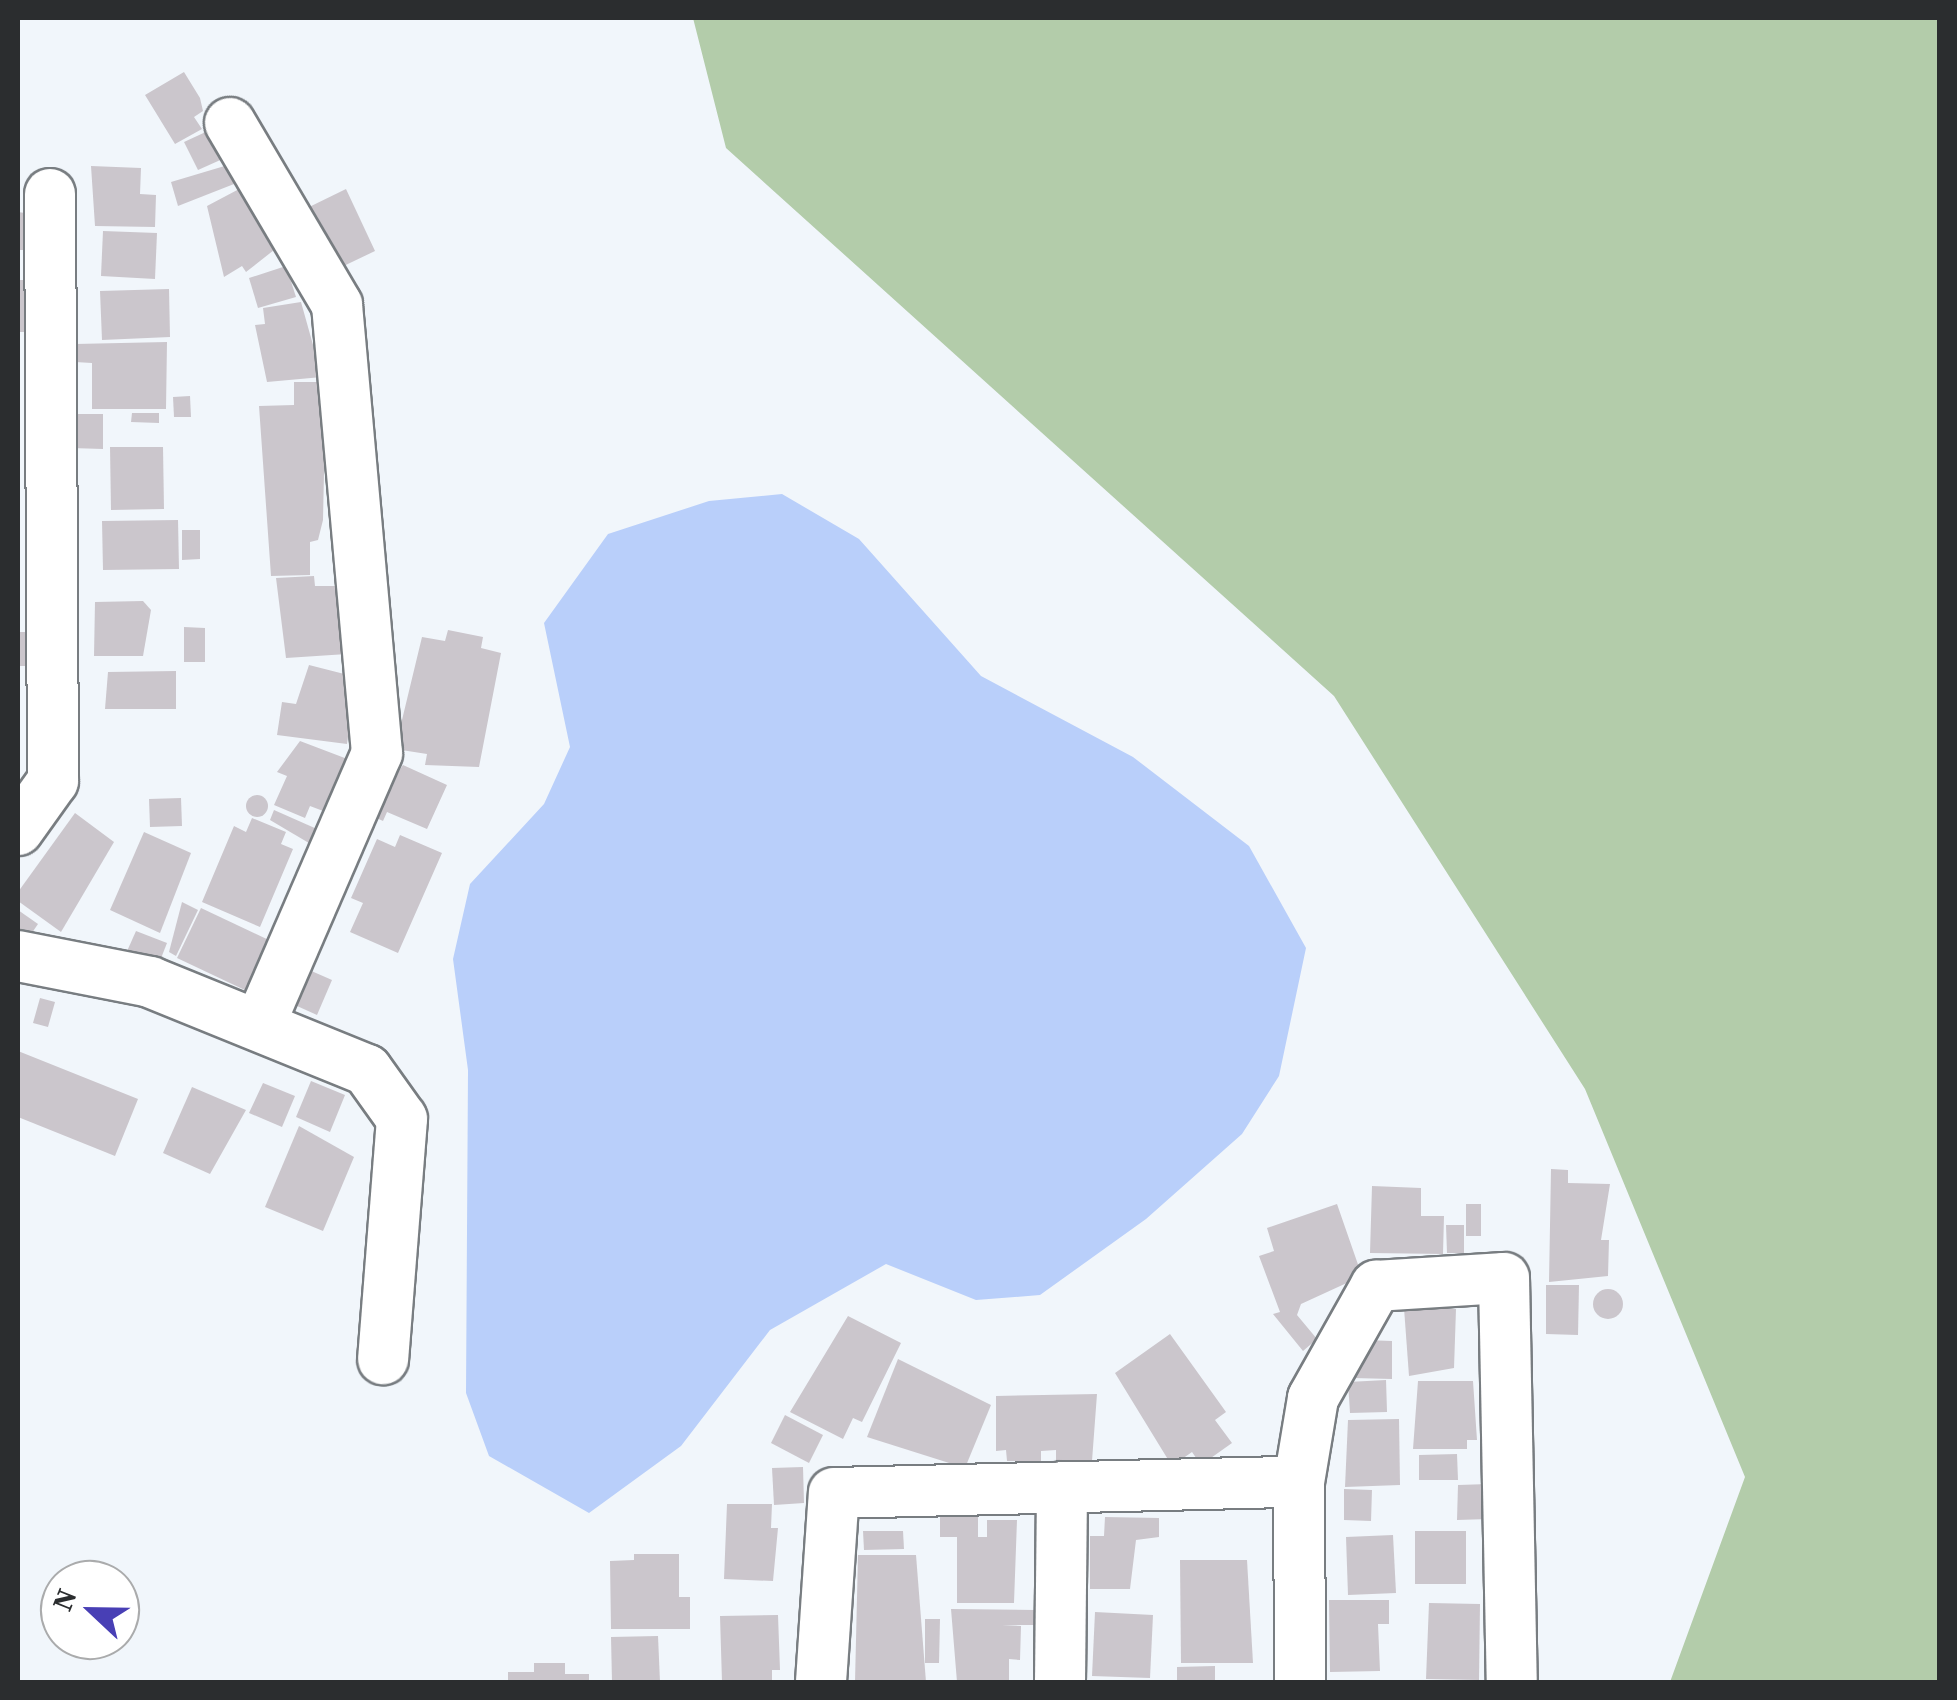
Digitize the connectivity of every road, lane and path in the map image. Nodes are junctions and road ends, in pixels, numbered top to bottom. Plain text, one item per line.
1 (230, 124) dead end
2 (50, 194) dead end
3 (18, 830) edge
4 (18, 956) edge
5 (259, 1026) junction
6 (383, 1359) dead end
7 (1298, 1482) junction
8 (1062, 1488) junction
9 (821, 1682) edge
10 (1060, 1682) edge
11 (1300, 1682) edge
12 (1512, 1682) edge

1 - 5 street
2 - 3 street
4 - 5 street
5 - 6 street
7 - 8 street
7 - 11 street
7 - 12 street
8 - 9 street
8 - 10 street

